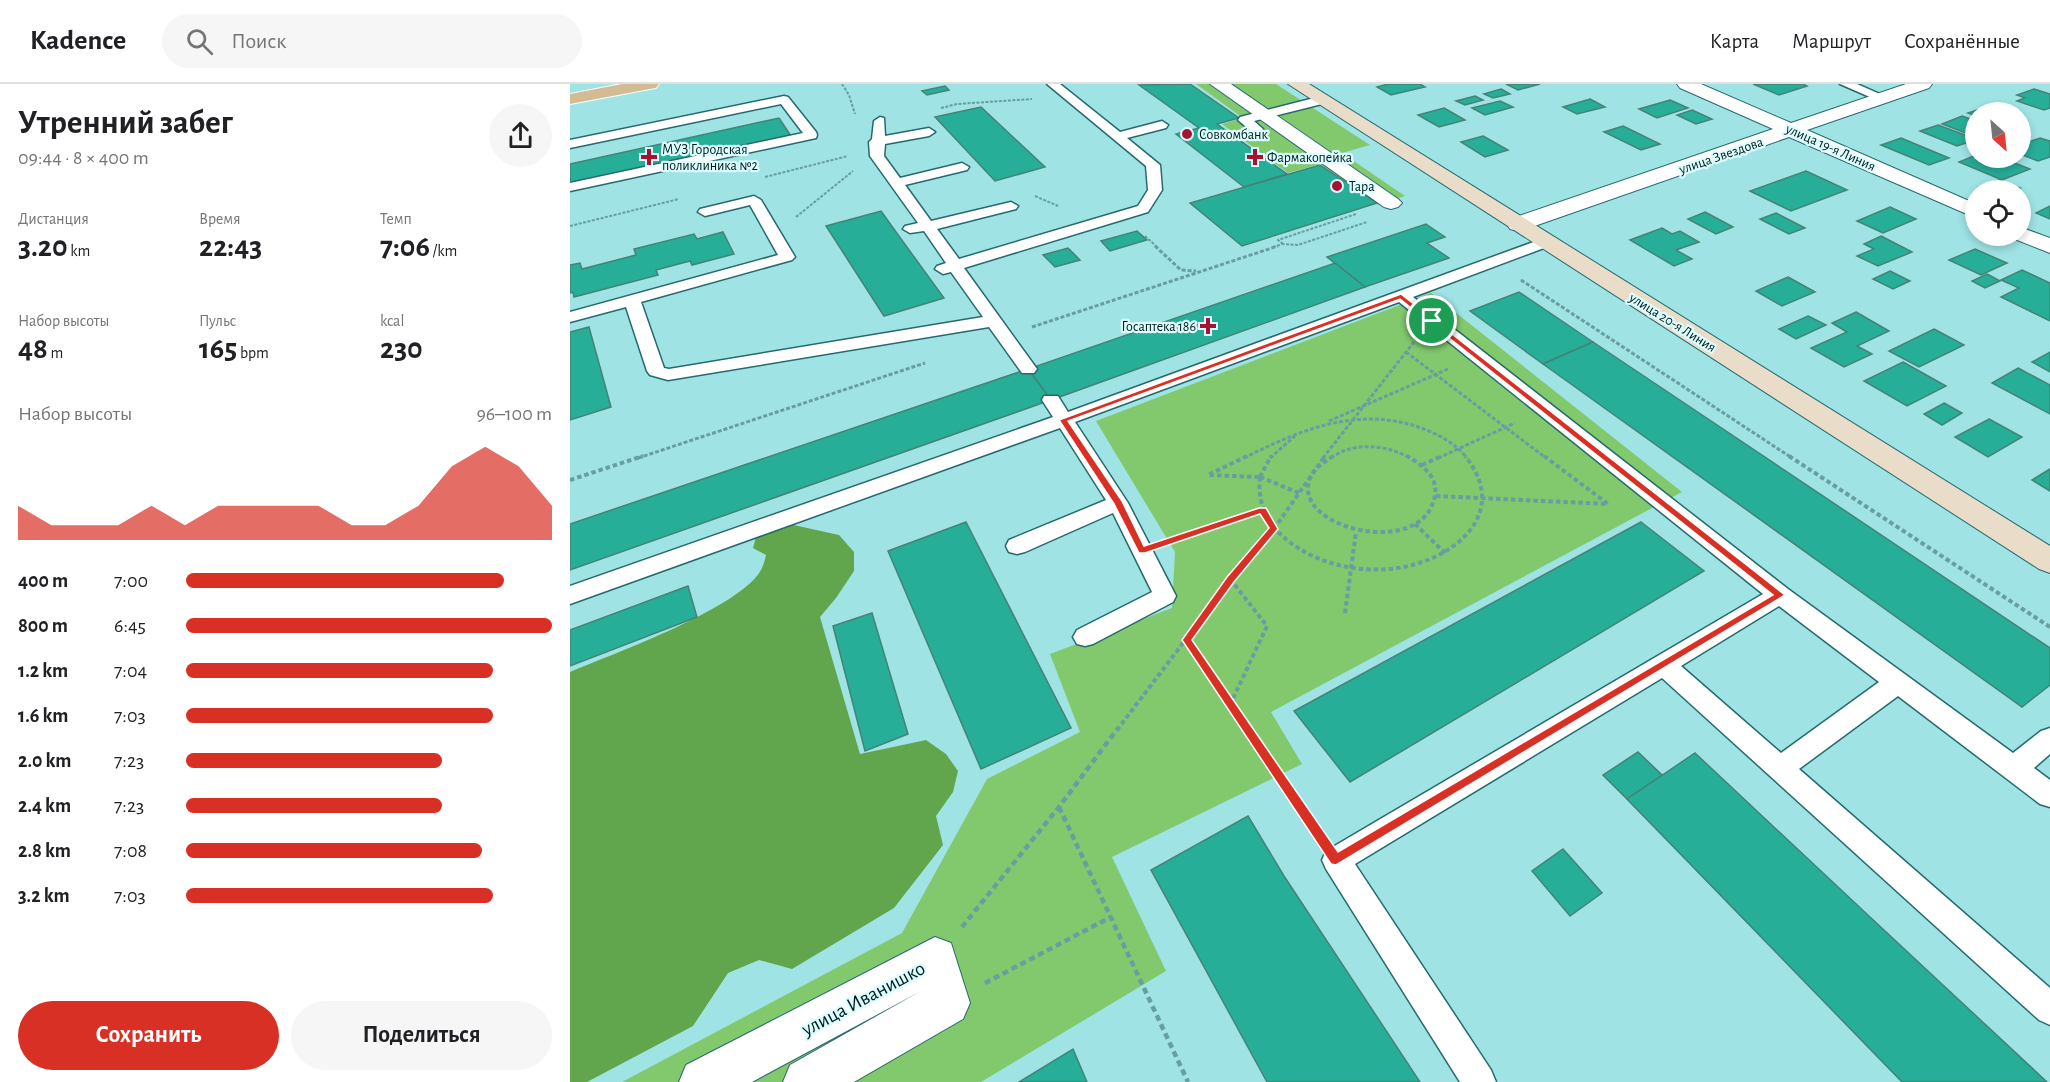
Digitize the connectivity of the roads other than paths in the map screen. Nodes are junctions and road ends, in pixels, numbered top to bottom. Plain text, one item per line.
1 (586, 84) edge
2 (650, 84) edge
3 (1053, 84) edge
4 (1219, 84) edge
5 (1297, 84) edge
6 (1686, 84) edge
7 (1846, 84) edge
8 (1914, 85) edge
9 (570, 87) edge
10 (1883, 98) junction
11 (570, 99) edge
12 (1323, 100) junction
13 (880, 122) road end
14 (1260, 122) junction
15 (1162, 125) dead end
16 (1794, 130) junction
17 (929, 132) dead end
18 (1118, 136) junction
19 (876, 142) junction
20 (570, 144) edge
21 (962, 167) dead end
22 (897, 183) junction
23 (570, 187) edge
24 (1391, 203) road end
25 (1011, 206) dead end
26 (1965, 207) edge
27 (705, 212) dead end
28 (1518, 224) junction
29 (929, 226) junction
30 (910, 229) dead end
31 (2031, 238) edge
32 (1547, 242) junction
33 (2050, 246) edge
34 (949, 267) junction
35 (1401, 296) junction
36 (632, 300) junction
37 (570, 317) edge
38 (992, 321) junction
39 (1028, 369) dead end
40 (1051, 400) dead end
41 (1063, 420) junction
42 (1118, 503) junction
43 (1017, 546) dead end
44 (2050, 561) edge
45 (570, 595) edge
46 (1780, 595) junction
47 (1085, 637) dead end
48 (1663, 664) junction
49 (1898, 682) junction
50 (2050, 739) edge
51 (1780, 768) junction
52 (2014, 768) junction
53 (2050, 795) edge
54 (2050, 1009) edge
55 (703, 1082) edge
56 (807, 1082) edge
57 (1479, 1082) edge

1 - 9 main road
2 - 11 main road
3 - 18 lane
4 - 14 street
5 - 12 main road, улица 20-я Линия
6 - 16 street, улица 19-я Линия
7 - 10 lane
8 - 10 street, улица Звездова
10 - 16 street, улица Звездова
12 - 14 lane
12 - 28 main road, улица 20-я Линия
13 - 19 lane
14 - 24 street
15 - 18 lane
16 - 26 street, улица 19-я Линия
16 - 28 street, улица Звездова
17 - 19 lane
18 - 34 lane
19 - 22 lane
20 - 23 lane
21 - 22 lane
22 - 29 lane
25 - 29 lane
27 - 36 lane
28 - 32 main road, улица 20-я Линия
29 - 30 lane
29 - 34 lane
31 - 33 street
32 - 35 lane
32 - 44 main road, улица 20-я Линия
34 - 38 lane
35 - 41 lane
35 - 46 lane
36 - 37 lane
36 - 38 lane
38 - 39 lane
40 - 41 lane
41 - 42 lane
41 - 45 lane
42 - 43 lane
42 - 47 lane
46 - 48 lane
46 - 49 lane
48 - 51 lane
48 - 57 lane
49 - 51 lane
49 - 52 lane
50 - 52 lane
51 - 54 lane
52 - 53 lane
55 - 56 street, улица Иванишко

